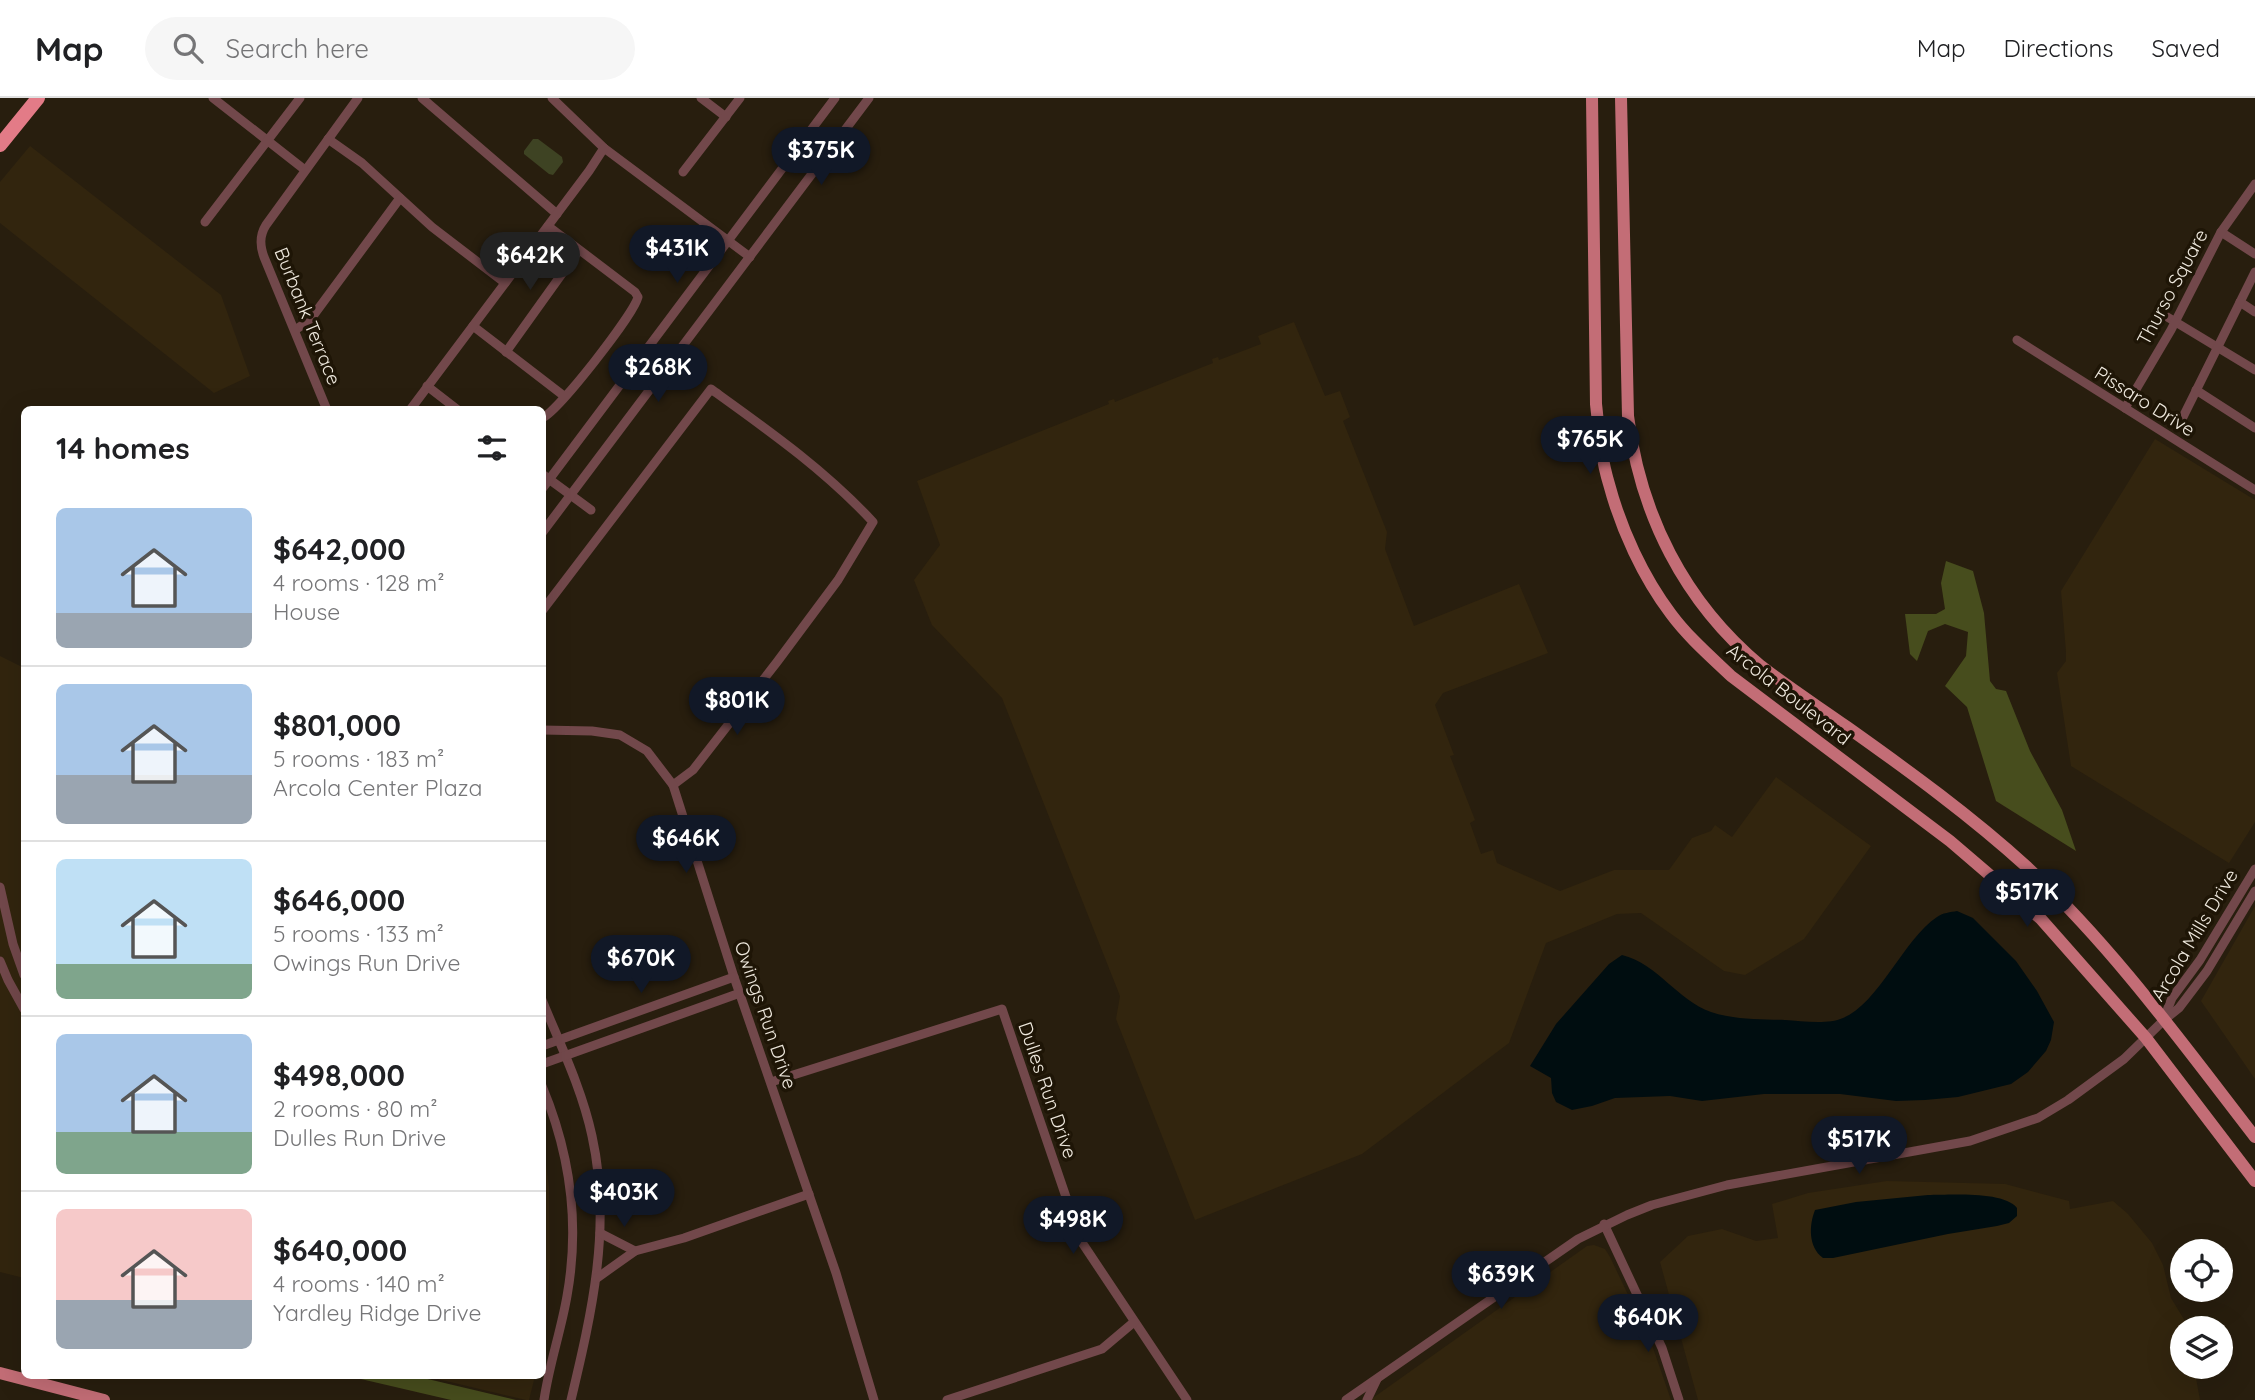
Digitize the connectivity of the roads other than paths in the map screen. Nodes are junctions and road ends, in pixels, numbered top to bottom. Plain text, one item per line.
1 (38, 98) edge
2 (213, 98) edge
3 (300, 98) edge
4 (358, 98) edge
5 (422, 98) edge
6 (552, 98) edge
7 (701, 98) edge
8 (740, 98) edge
9 (835, 98) edge
10 (869, 98) edge
11 (1592, 98) edge
12 (1621, 98) edge
13 (726, 117) junction
14 (328, 139) junction
15 (267, 140) junction
16 (0, 145) edge
17 (604, 148) junction
18 (305, 170) junction
19 (683, 172) dead end
20 (2255, 184) edge
21 (400, 198) junction
22 (557, 214) junction
23 (205, 222) dead end
24 (548, 226) junction
25 (2221, 232) junction
26 (728, 241) junction
27 (579, 250) junction
28 (2255, 254) edge
29 (750, 257) junction
30 (2255, 272) edge
31 (505, 283) junction
32 (2240, 302) junction
33 (2255, 312) edge
34 (2164, 315) dead end
35 (2176, 321) junction
36 (472, 326) junction
37 (295, 330) junction
38 (2017, 340) dead end
39 (2217, 346) junction
40 (506, 352) junction
41 (2255, 370) edge
42 (427, 386) junction
43 (2196, 390) junction
44 (564, 396) junction
45 (325, 406) edge
46 (413, 406) edge
47 (453, 406) edge
48 (2125, 408) junction
49 (546, 415) edge
50 (2182, 419) dead end
51 (2255, 428) edge
52 (546, 476) edge
53 (2255, 490) edge
54 (571, 496) junction
55 (591, 510) dead end
56 (546, 528) edge
57 (546, 606) edge
58 (546, 730) edge
59 (673, 785) junction
60 (2255, 869) edge
61 (0, 887) edge
62 (2255, 891) edge
63 (0, 961) edge
64 (21, 967) edge
65 (734, 977) junction
66 (740, 993) junction
67 (21, 1004) edge
68 (546, 1010) edge
69 (2164, 1020) junction
70 (2146, 1038) junction
71 (558, 1040) junction
72 (546, 1044) edge
73 (564, 1055) junction
74 (546, 1062) edge
75 (771, 1082) junction
76 (546, 1097) edge
77 (2255, 1137) edge
78 (2255, 1181) edge
79 (809, 1194) junction
80 (1604, 1224) junction
81 (600, 1233) junction
82 (635, 1251) junction
83 (597, 1278) junction
84 (1134, 1322) junction
85 (0, 1373) edge
86 (21, 1378) edge
87 (1378, 1378) junction
88 (23, 1379) edge
89 (104, 1400) edge
90 (544, 1400) edge
91 (571, 1400) edge
92 (874, 1400) edge
93 (947, 1400) edge
94 (1187, 1400) edge
95 (1346, 1400) edge
96 (1367, 1400) edge
97 (1679, 1400) edge

1 - 16 highway
2 - 15 street
3 - 15 street
4 - 14 street, Burbank Terrace
5 - 22 street
6 - 17 street
7 - 13 street
8 - 13 street
9 - 26 street
10 - 29 street
11 - 70 main road, Arcola Boulevard
12 - 69 main road, Arcola Boulevard
13 - 19 street
14 - 18 street, Burbank Terrace
14 - 21 street
15 - 18 street
15 - 23 street
17 - 22 street
17 - 26 street
18 - 37 street, Burbank Terrace
20 - 25 street, Thurso Square
21 - 31 street
21 - 37 street
22 - 24 street
24 - 27 street
24 - 31 street
25 - 28 street
25 - 35 street, Thurso Square
26 - 29 street
26 - 52 street
27 - 40 street
27 - 44 street
29 - 54 street
30 - 32 street
31 - 36 street
32 - 33 street
32 - 39 street
34 - 35 street
35 - 39 street
35 - 48 street, Thurso Square
36 - 40 street
36 - 42 street
37 - 45 street, Burbank Terrace
38 - 48 street, Pissaro Drive
39 - 41 street
39 - 43 street
40 - 44 street
42 - 46 street
42 - 47 street
43 - 50 street
43 - 51 street
44 - 49 street
48 - 53 street, Pissaro Drive
52 - 54 street
54 - 55 street
54 - 56 street
57 - 59 street
58 - 59 street, Owings Run Drive
59 - 65 street, Owings Run Drive
60 - 69 street, Arcola Mills Drive
61 - 64 street
62 - 69 street, Arcola Mills Drive
63 - 67 street
65 - 66 street, Owings Run Drive
65 - 71 street
66 - 73 street
66 - 75 street, Owings Run Drive
68 - 71 street
69 - 70 street, Arcola Mills Drive
69 - 77 main road, Arcola Boulevard
70 - 78 main road, Arcola Boulevard
70 - 80 street, Arcola Mills Drive
71 - 72 street
71 - 73 street
73 - 74 street
73 - 81 street
75 - 79 street, Owings Run Drive
75 - 84 street, Dulles Run Drive
76 - 90 street
79 - 82 street
79 - 92 street, Owings Run Drive
80 - 87 street, Arcola Mills Drive
80 - 97 street
81 - 82 street
81 - 83 street
82 - 83 street
83 - 91 street
84 - 93 street
84 - 94 street, Dulles Run Drive
85 - 86 main road
87 - 95 street, Arcola Mills Drive
87 - 96 street
88 - 89 main road

